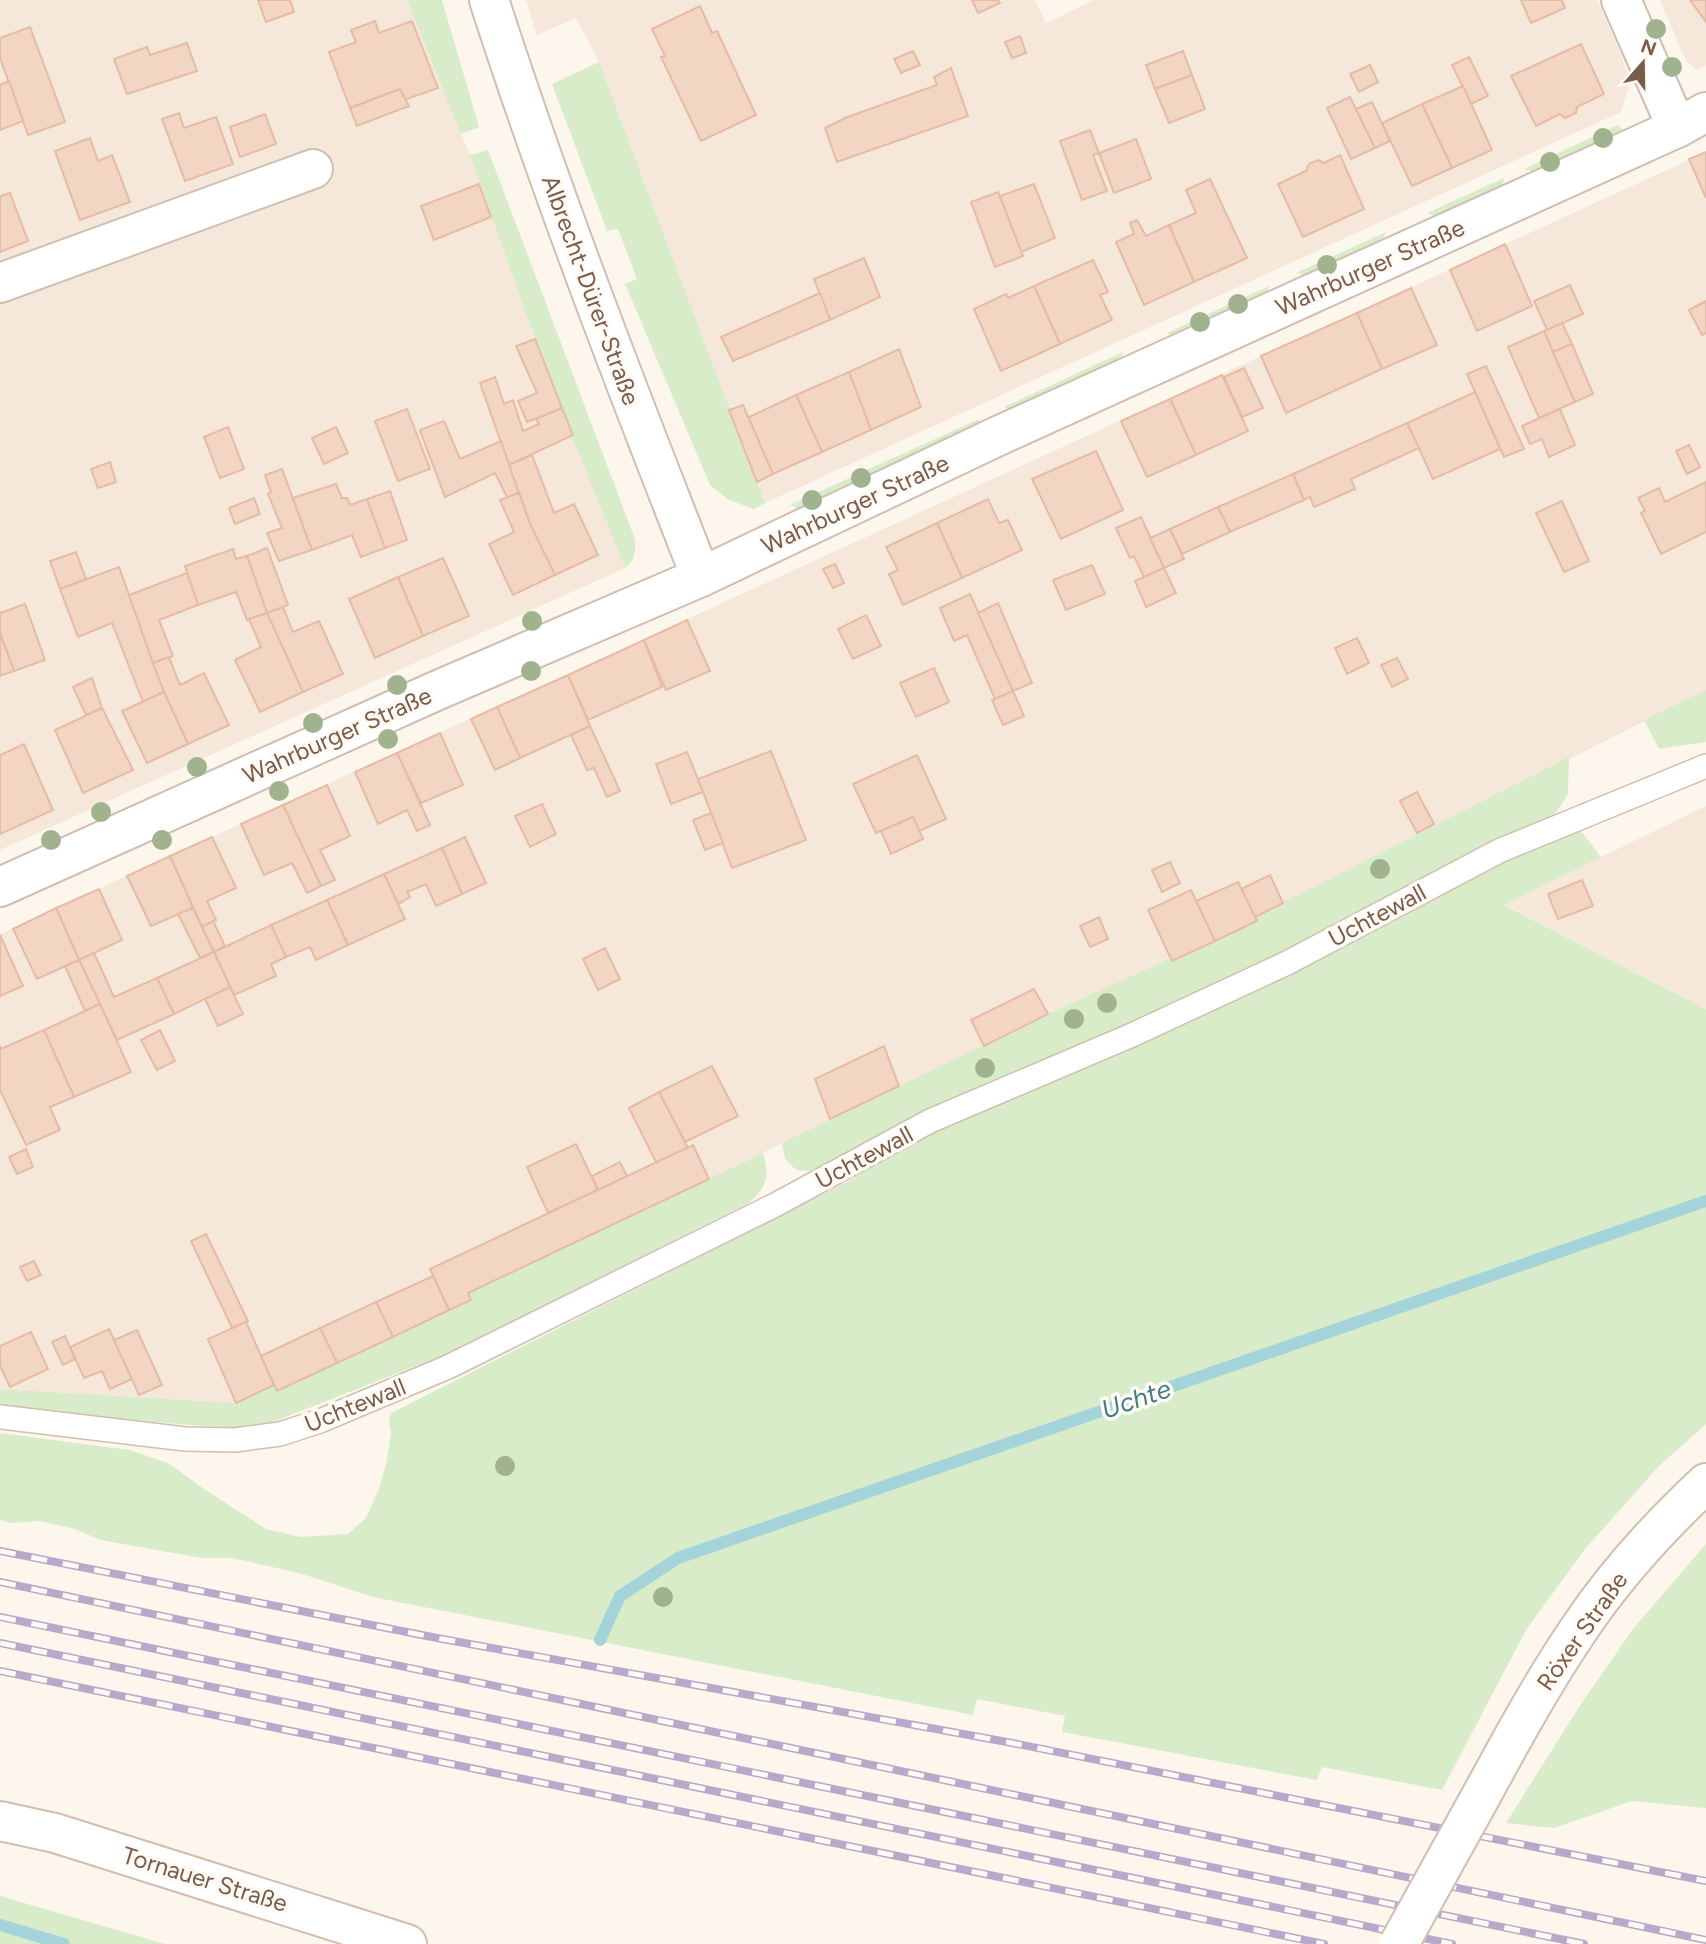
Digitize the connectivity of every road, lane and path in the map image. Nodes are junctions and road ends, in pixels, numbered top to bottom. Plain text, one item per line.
1 (489, 0) edge
2 (1620, 0) edge
3 (1692, 120) edge
4 (313, 169) dead end
5 (0, 283) edge
6 (701, 577) junction
7 (1706, 766) edge
8 (0, 887) edge
9 (0, 1417) edge
10 (1706, 1483) edge
11 (0, 1821) edge
12 (407, 1944) edge
13 (1399, 1944) edge

1 - 6 street, Albrecht-Dürer-Straße
2 - 3 street
3 - 6 street, Wahrburger Straße
4 - 5 street
6 - 8 street, Wahrburger Straße
7 - 9 lane, Uchtewall
10 - 13 street, Röxer Straße, bridge
11 - 12 street, Tornauer Straße

